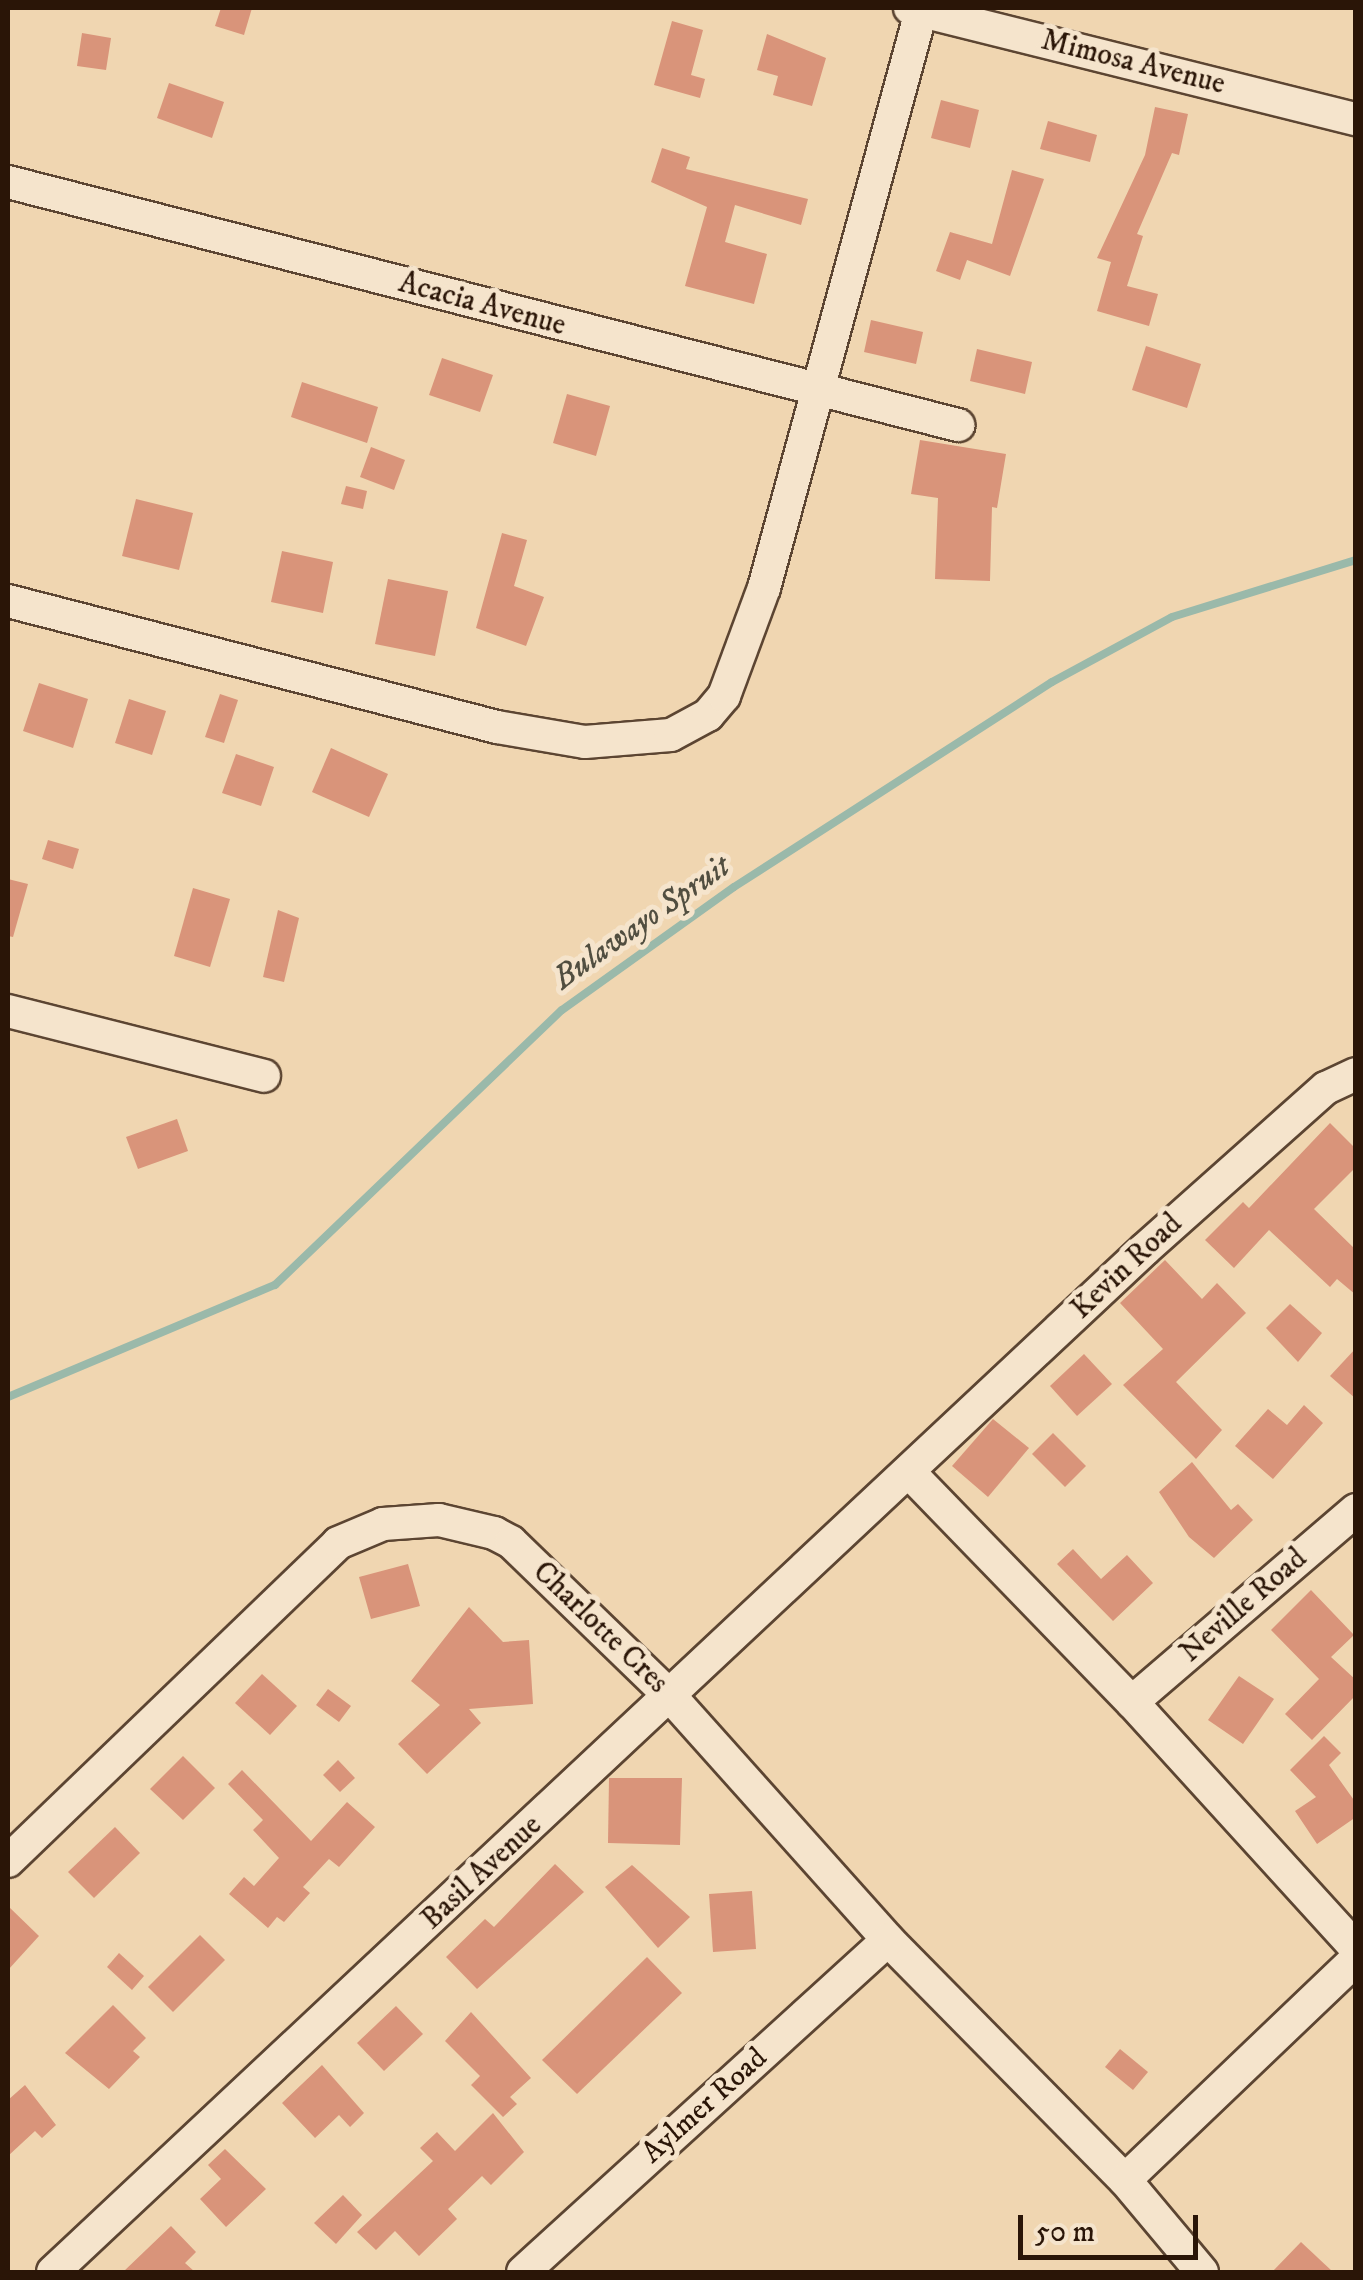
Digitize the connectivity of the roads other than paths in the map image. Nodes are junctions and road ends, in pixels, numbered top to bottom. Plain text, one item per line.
1 (918, 8) edge
2 (1356, 119) edge
3 (8, 182) edge
4 (822, 394) junction
5 (958, 425) dead end
6 (8, 602) edge
7 (8, 1012) edge
8 (1356, 1074) edge
9 (264, 1076) dead end
10 (909, 1472) junction
11 (1356, 1510) edge
12 (671, 1697) junction
13 (1132, 1702) junction
14 (8, 1861) edge
15 (888, 1940) junction
16 (1356, 1948) edge
17 (1356, 1959) edge
18 (1125, 2180) junction
19 (53, 2272) edge
20 (523, 2272) edge
21 (1202, 2272) edge

1 - 2 street, Mimosa Avenue
1 - 4 street
3 - 4 street, Acacia Avenue
4 - 5 street, Acacia Avenue
4 - 6 street
7 - 9 street
8 - 10 street, Kevin Road
10 - 12 street, Basil Avenue
10 - 13 street
11 - 13 street, Neville Road
12 - 14 street, Charlotte Cres
12 - 15 street, Charlotte Cres
12 - 19 street, Basil Avenue
13 - 16 street
15 - 18 street, Charlotte Cres
15 - 20 street, Aylmer Road
17 - 18 street
18 - 21 street, Charlotte Cres

